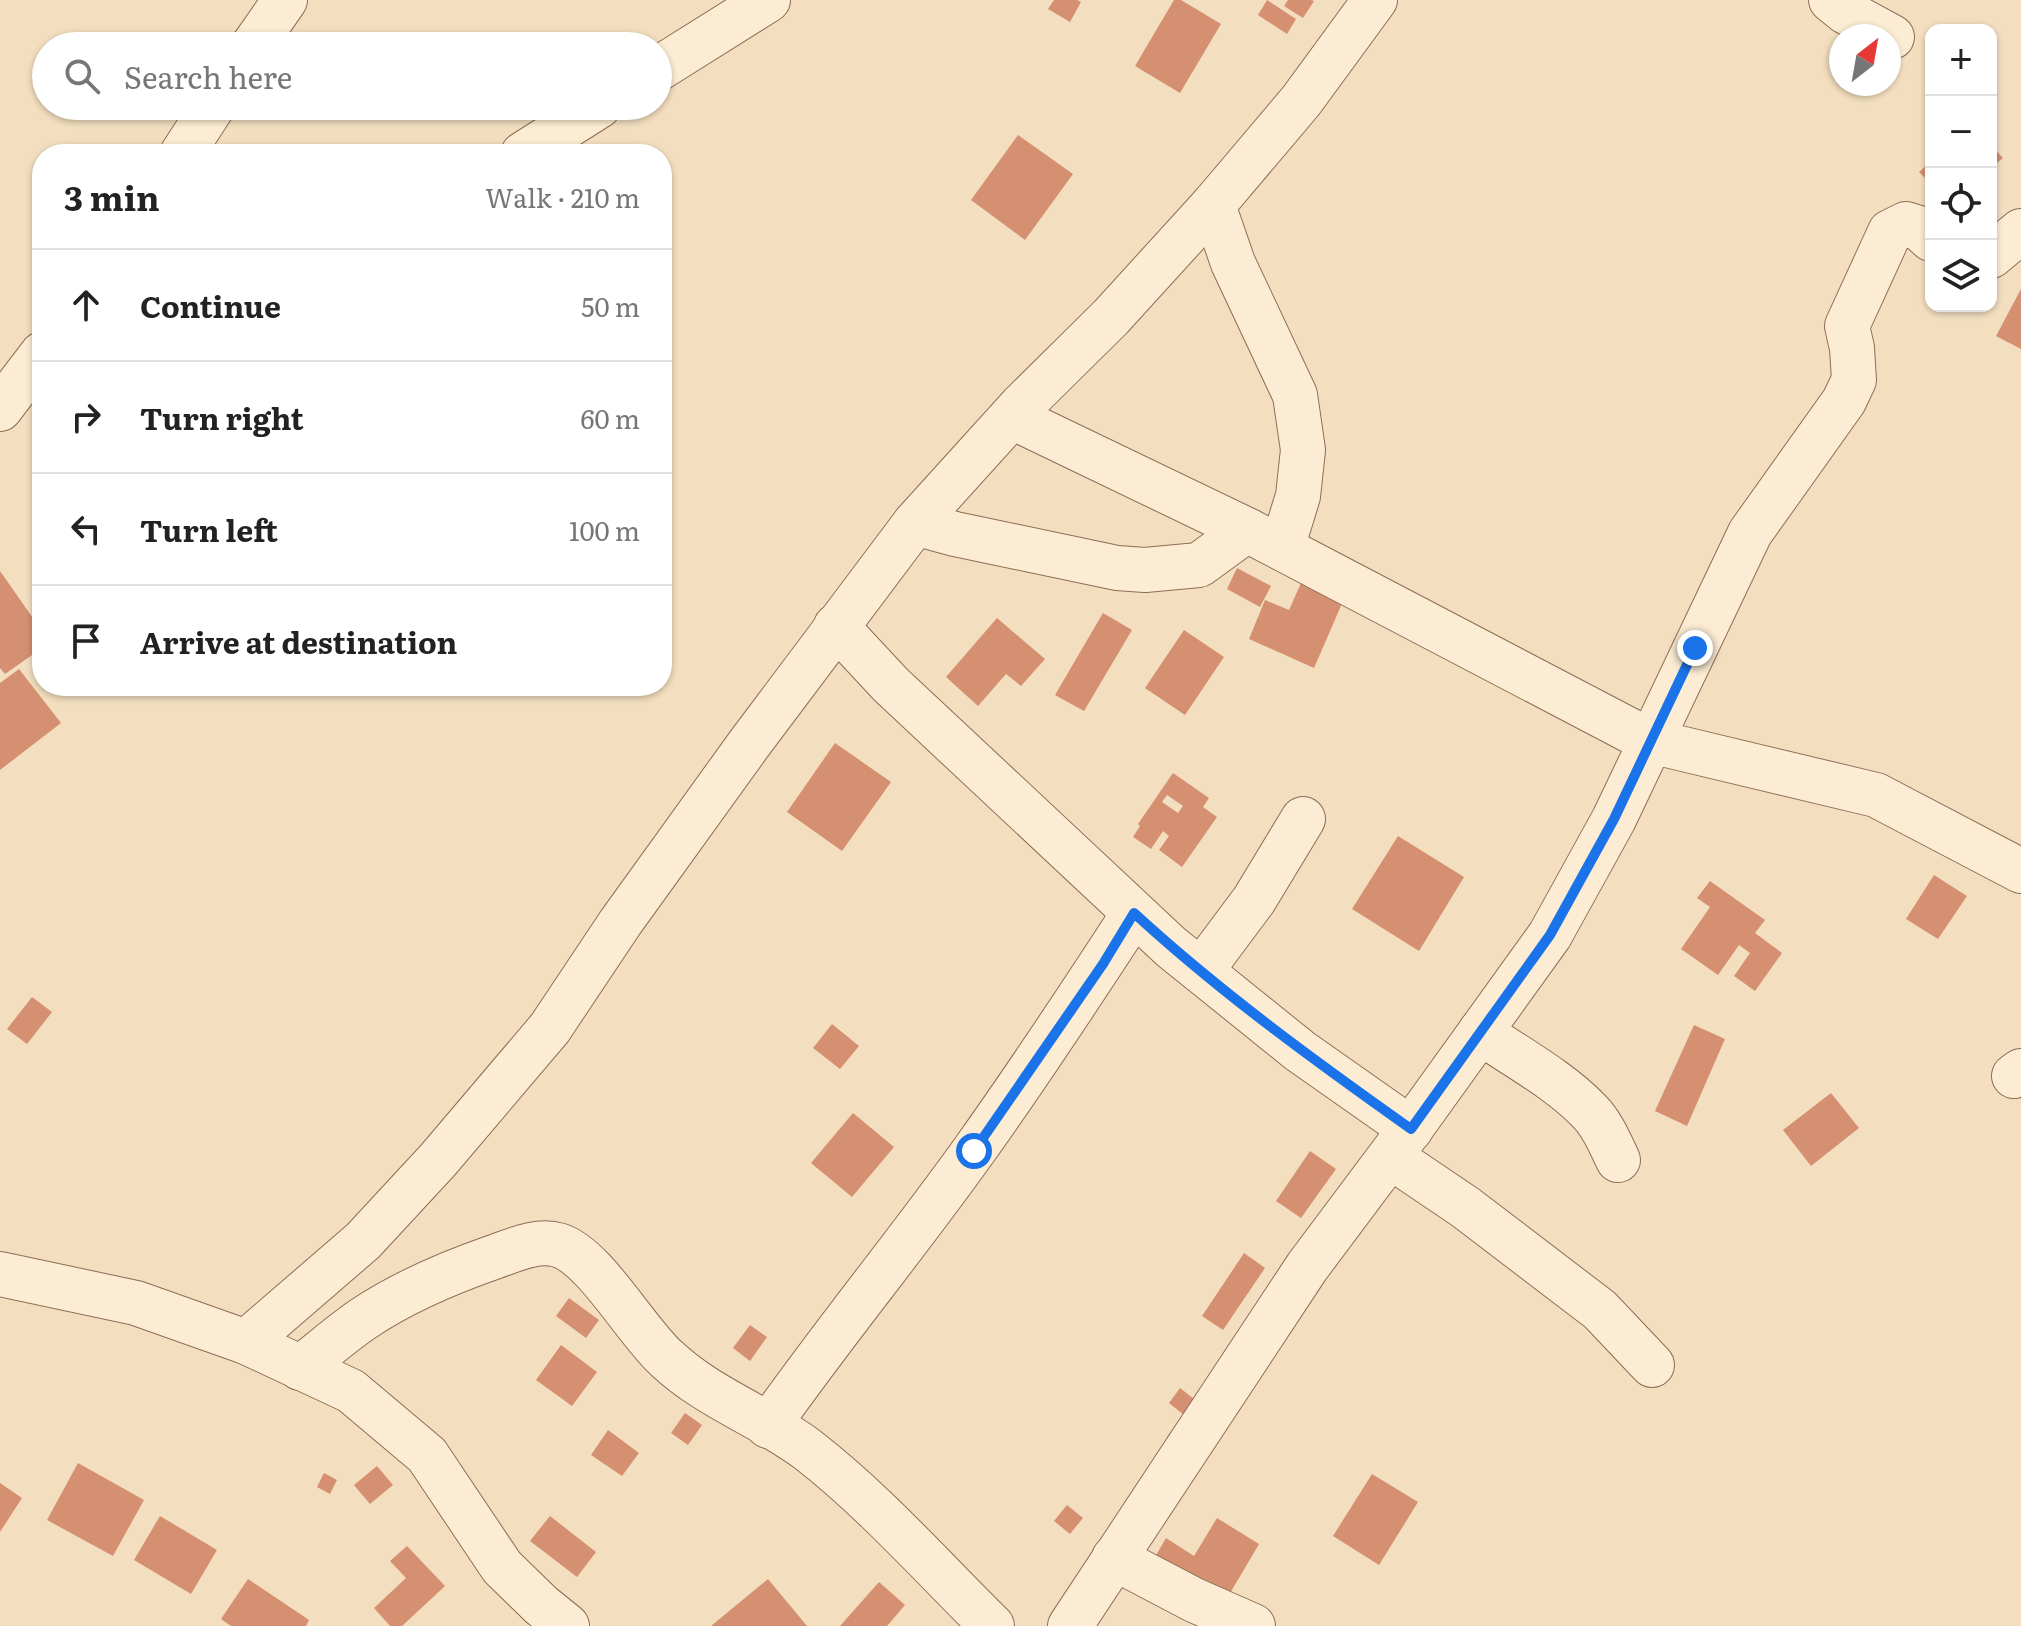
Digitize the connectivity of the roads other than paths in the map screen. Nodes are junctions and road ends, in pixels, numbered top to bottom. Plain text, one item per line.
1 (285, 0) edge
2 (768, 0) edge
3 (1375, 0) edge
4 (1831, 0) edge
5 (1868, 24) edge
6 (263, 32) edge
7 (672, 60) edge
8 (204, 120) edge
9 (577, 120) edge
10 (188, 144) edge
11 (539, 144) edge
12 (1213, 205) junction
13 (2021, 231) edge
14 (1925, 234) edge
15 (1997, 251) edge
16 (32, 368) edge
17 (32, 402) edge
18 (0, 411) edge
19 (1012, 417) junction
20 (915, 523) junction
21 (1264, 539) junction
22 (836, 626) junction
23 (1650, 741) junction
24 (1303, 819) dead end
25 (2021, 871) edge
26 (1134, 913) junction
27 (1201, 971) junction
28 (1480, 1032) junction
29 (1401, 1143) junction
30 (1618, 1160) dead end
31 (0, 1274) edge
32 (246, 1342) junction
33 (1652, 1365) dead end
34 (300, 1368) junction
35 (768, 1426) junction
36 (1114, 1558) junction
37 (567, 1626) edge
38 (992, 1626) edge
39 (1070, 1626) edge
40 (1253, 1626) edge

1 - 6 street
2 - 7 street
3 - 12 street
4 - 5 street
8 - 10 street
9 - 11 street
12 - 19 street
12 - 21 street
13 - 15 street
14 - 23 street
16 - 18 street
17 - 18 street
19 - 20 street
19 - 21 street
20 - 21 street
20 - 22 street
21 - 23 street
22 - 26 street
22 - 32 street
23 - 25 street
23 - 28 street
24 - 27 street
26 - 27 street
26 - 35 street
27 - 29 street
28 - 29 street
28 - 30 street
29 - 33 street
29 - 36 street
31 - 32 street
32 - 34 street
34 - 35 street
34 - 37 street
35 - 38 street
36 - 39 street
36 - 40 street

